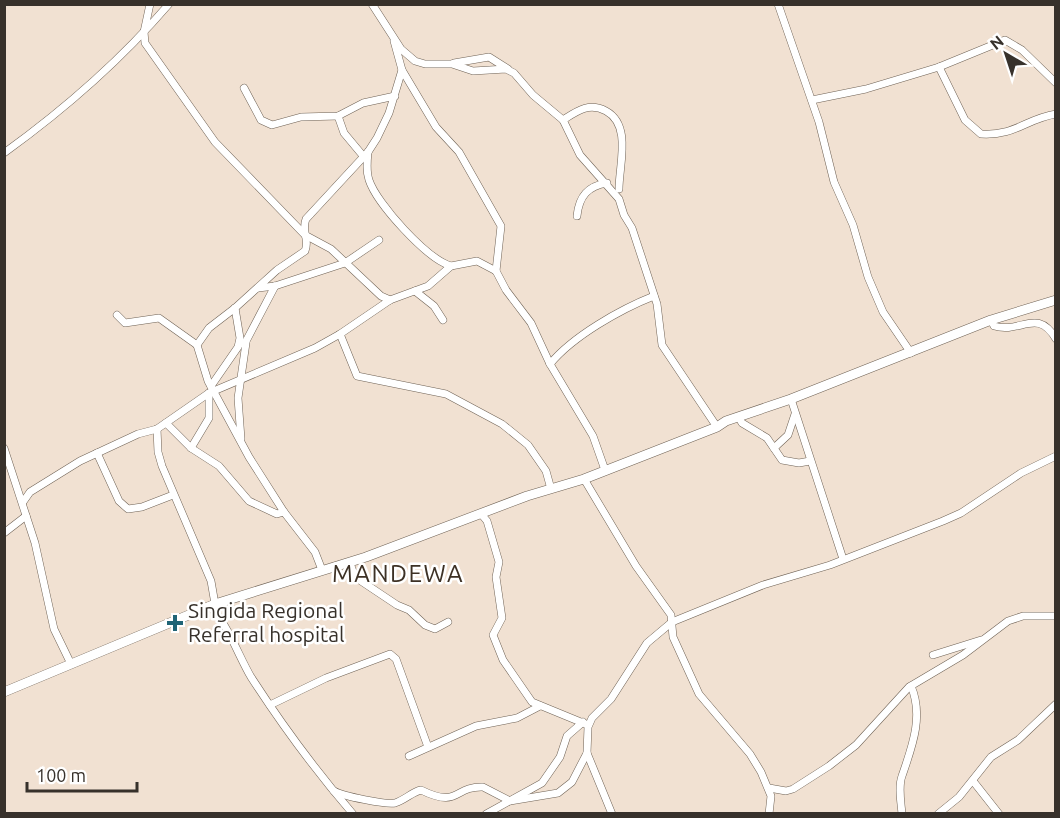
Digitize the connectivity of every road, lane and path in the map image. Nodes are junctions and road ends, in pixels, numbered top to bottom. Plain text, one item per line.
1 (150, 4) edge
2 (169, 4) edge
3 (372, 4) edge
4 (778, 4) edge
5 (144, 32) junction
6 (393, 37) junction
7 (452, 64) junction
8 (939, 67) junction
9 (402, 70) junction
10 (510, 71) junction
11 (1056, 83) edge
12 (244, 88) dead end
13 (395, 96) junction
14 (812, 100) junction
15 (1056, 114) edge
16 (338, 116) junction
17 (563, 120) junction
18 (4, 153) edge
19 (366, 155) junction
20 (607, 183) junction
21 (619, 189) dead end
22 (577, 216) dead end
23 (305, 236) junction
24 (380, 240) dead end
25 (345, 263) junction
26 (451, 266) junction
27 (496, 270) junction
28 (274, 286) junction
29 (258, 288) junction
30 (415, 291) junction
31 (654, 296) junction
32 (390, 300) junction
33 (1056, 300) edge
34 (236, 309) junction
35 (117, 315) dead end
36 (443, 320) dead end
37 (991, 320) junction
38 (340, 334) junction
39 (1056, 339) edge
40 (246, 343) junction
41 (197, 345) junction
42 (911, 352) junction
43 (233, 354) junction
44 (550, 364) junction
45 (240, 381) junction
46 (212, 390) junction
47 (791, 399) junction
48 (795, 411) junction
49 (739, 418) junction
50 (166, 423) junction
51 (717, 427) junction
52 (157, 429) junction
53 (241, 440) junction
54 (4, 448) edge
55 (191, 448) junction
56 (774, 448) junction
57 (97, 453) junction
58 (1056, 456) edge
59 (810, 461) junction
60 (604, 470) junction
61 (584, 479) junction
62 (551, 489) junction
63 (19, 490) junction
64 (33, 490) junction
65 (173, 495) junction
66 (23, 502) junction
67 (284, 512) junction
68 (482, 515) junction
69 (26, 516) junction
70 (4, 533) edge
71 (843, 559) junction
72 (346, 563) junction
73 (322, 570) junction
74 (212, 605) junction
75 (1056, 616) edge
76 (448, 622) dead end
77 (672, 622) junction
78 (986, 637) junction
79 (933, 655) dead end
80 (71, 664) junction
81 (919, 682) junction
82 (910, 686) junction
83 (4, 692) edge
84 (916, 697) junction
85 (1056, 704) edge
86 (270, 705) junction
87 (540, 706) junction
88 (586, 723) junction
89 (428, 747) junction
90 (587, 753) junction
91 (409, 756) dead end
92 (973, 782) junction
93 (769, 788) junction
94 (334, 791) junction
95 (510, 801) junction
96 (769, 811) edge
97 (353, 813) edge
98 (486, 813) edge
99 (612, 813) edge
100 (764, 813) edge
101 (902, 813) edge
102 (938, 813) edge
103 (999, 813) edge

1 - 5 street
2 - 5 street
3 - 6 street
4 - 14 street
5 - 18 street
5 - 23 street
6 - 7 street
6 - 9 street
7 - 10 street
7 - 10 street
8 - 11 street
8 - 14 street
8 - 15 street
9 - 13 street
9 - 27 street
10 - 17 street
12 - 16 street
13 - 16 street
13 - 19 street
14 - 42 street
16 - 19 street
17 - 20 street
17 - 21 street
19 - 23 street
19 - 26 street
20 - 22 street
20 - 31 street
23 - 25 street
23 - 29 street
24 - 25 street
25 - 28 street
25 - 32 street
26 - 27 street
26 - 30 street
27 - 44 street
28 - 29 street
28 - 40 street
29 - 34 street
30 - 32 street
30 - 36 street
31 - 44 street
31 - 51 street
32 - 38 street
33 - 37 main road
34 - 41 street
34 - 43 street
35 - 41 street
37 - 39 street
37 - 42 main road
38 - 45 street
38 - 62 street
40 - 43 street
40 - 45 street
41 - 46 street
42 - 47 main road
43 - 46 street
44 - 60 street
45 - 46 street
45 - 53 street
46 - 50 street
46 - 53 street
46 - 55 street
47 - 48 street
47 - 49 main road
48 - 56 street
48 - 59 street
49 - 51 main road
49 - 56 street
50 - 52 street
50 - 55 street
51 - 60 main road
52 - 57 street
52 - 65 street
53 - 67 street
54 - 63 street
55 - 67 street
56 - 59 street
57 - 64 street
57 - 65 street
58 - 71 street
59 - 71 street
60 - 61 main road
61 - 62 main road
61 - 77 street
62 - 68 main road
63 - 64 street
63 - 66 street
64 - 66 street
65 - 74 street
66 - 69 street
67 - 73 street
68 - 72 main road
68 - 87 street
69 - 70 street
69 - 80 street
71 - 77 street
72 - 73 main road
72 - 76 street
73 - 74 main road
74 - 80 main road
74 - 86 street
75 - 78 street
77 - 88 street
77 - 93 street
78 - 79 street
78 - 81 street
80 - 83 main road
81 - 82 street
81 - 84 street
82 - 84 street
82 - 93 street
84 - 101 street
85 - 92 street
86 - 89 street
86 - 94 street
87 - 88 street
87 - 89 street
88 - 90 street
88 - 95 street
89 - 91 street
90 - 95 street
90 - 99 street
92 - 102 street
92 - 103 street
93 - 96 street
94 - 95 street
94 - 97 street
95 - 98 street
96 - 100 street

